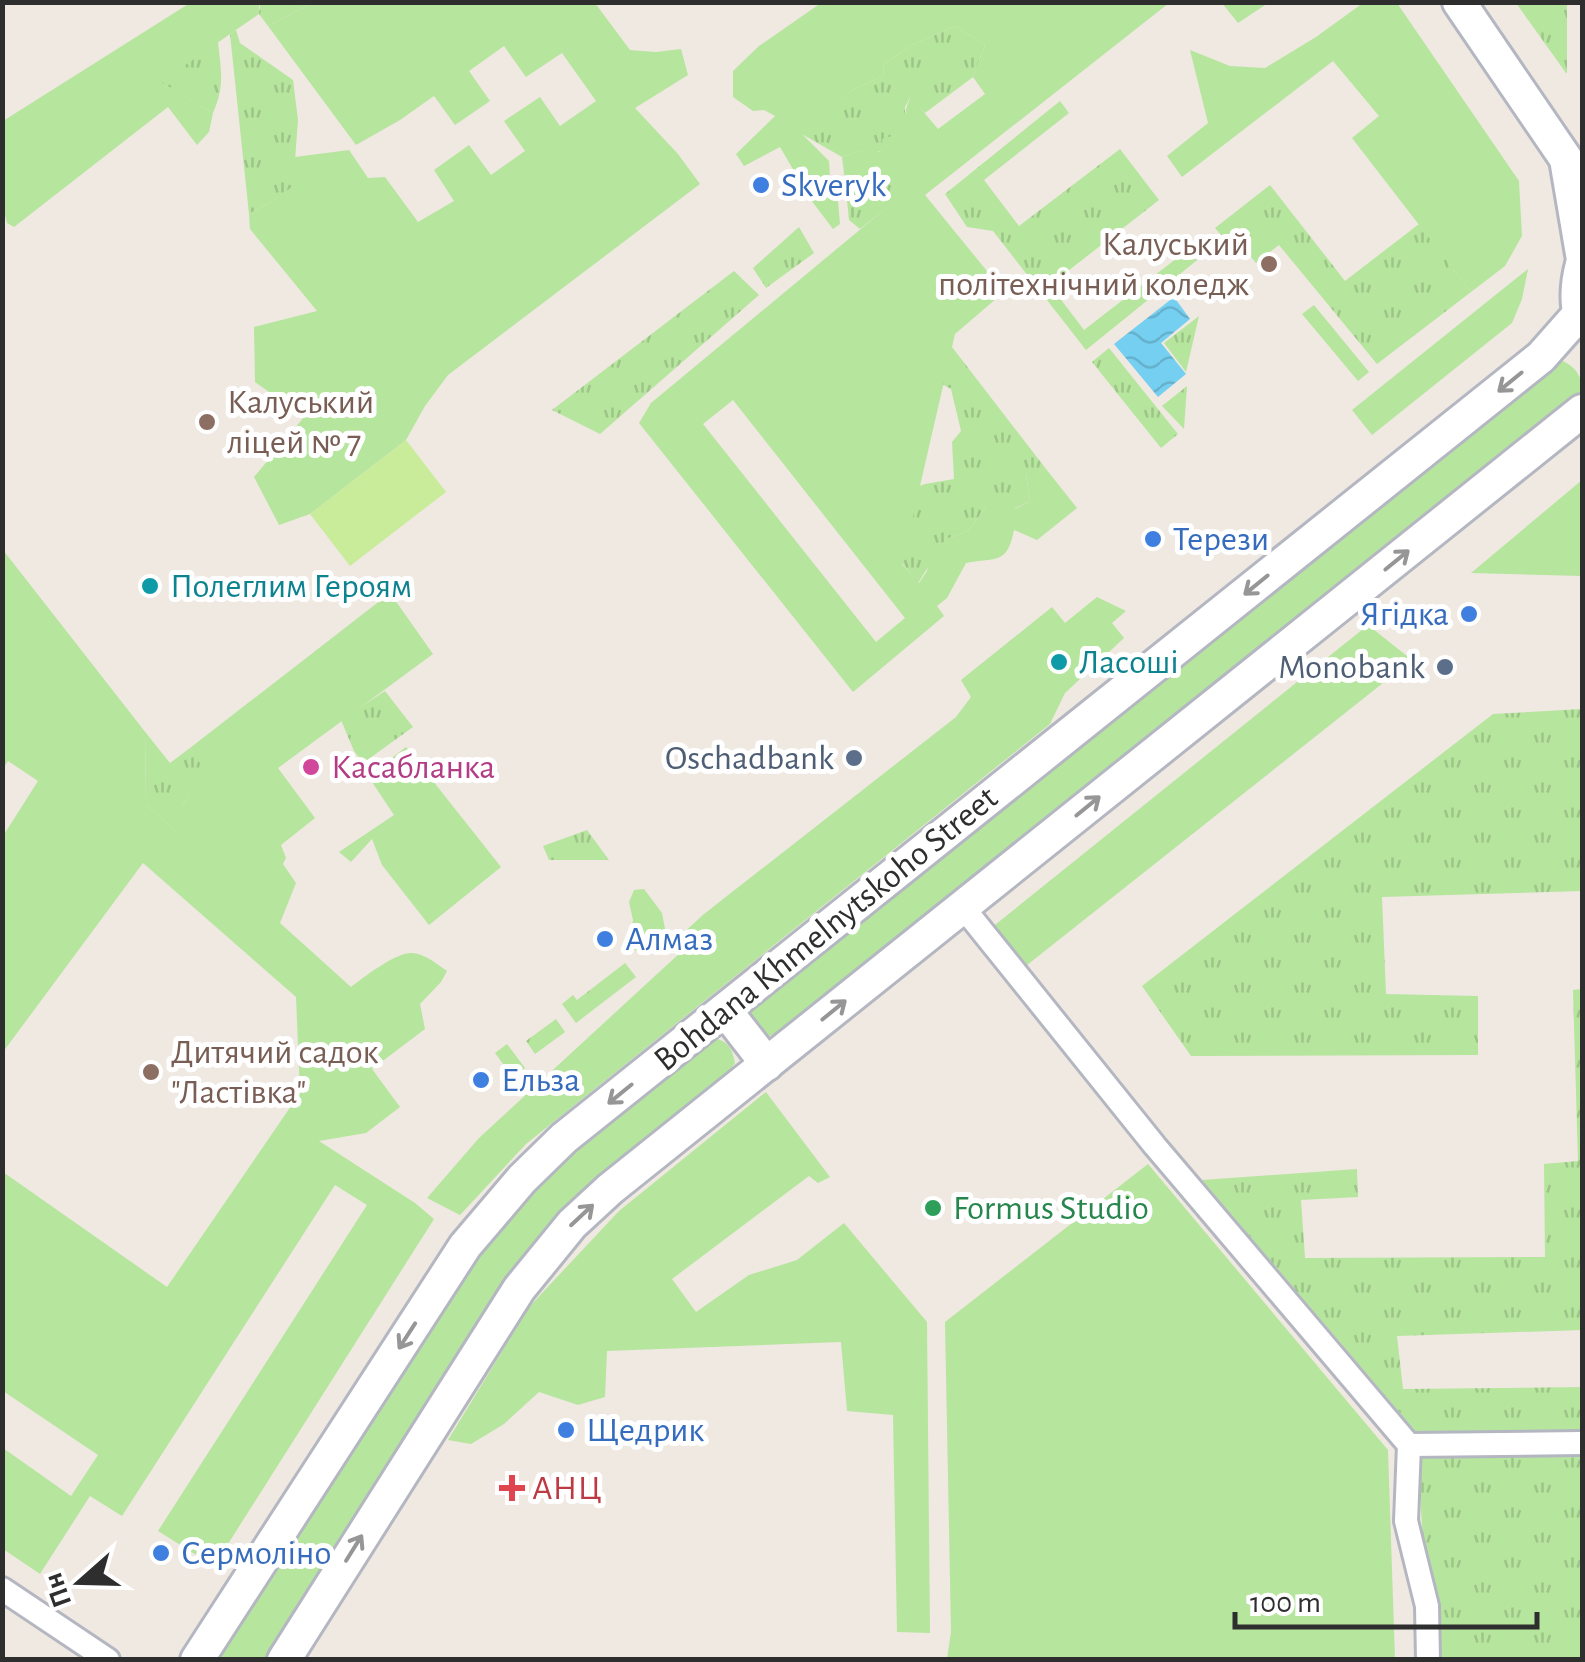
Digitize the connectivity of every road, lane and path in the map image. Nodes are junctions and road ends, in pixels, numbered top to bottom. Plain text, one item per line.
1 (1459, 2) edge
2 (1574, 162) edge
3 (1582, 254) edge
4 (1582, 264) edge
5 (1581, 318) edge
6 (1582, 411) edge
7 (962, 906) junction
8 (725, 1010) junction
9 (767, 1064) junction
10 (1582, 1443) edge
11 (1409, 1446) junction
12 (2, 1588) edge
13 (108, 1660) edge
14 (197, 1660) edge
15 (284, 1660) edge
16 (1428, 1660) edge

1 - 2 street
2 - 3 street
4 - 5 street
5 -> 8 street, Bohdana Khmelnytskoho Street
7 -> 6 street, Bohdana Khmelnytskoho Street
9 -> 7 street, Bohdana Khmelnytskoho Street
7 - 11 street
8 - 9 street
8 -> 14 street, Bohdana Khmelnytskoho Street
15 -> 9 street, Bohdana Khmelnytskoho Street
10 - 11 street
11 - 16 street
12 - 13 street

